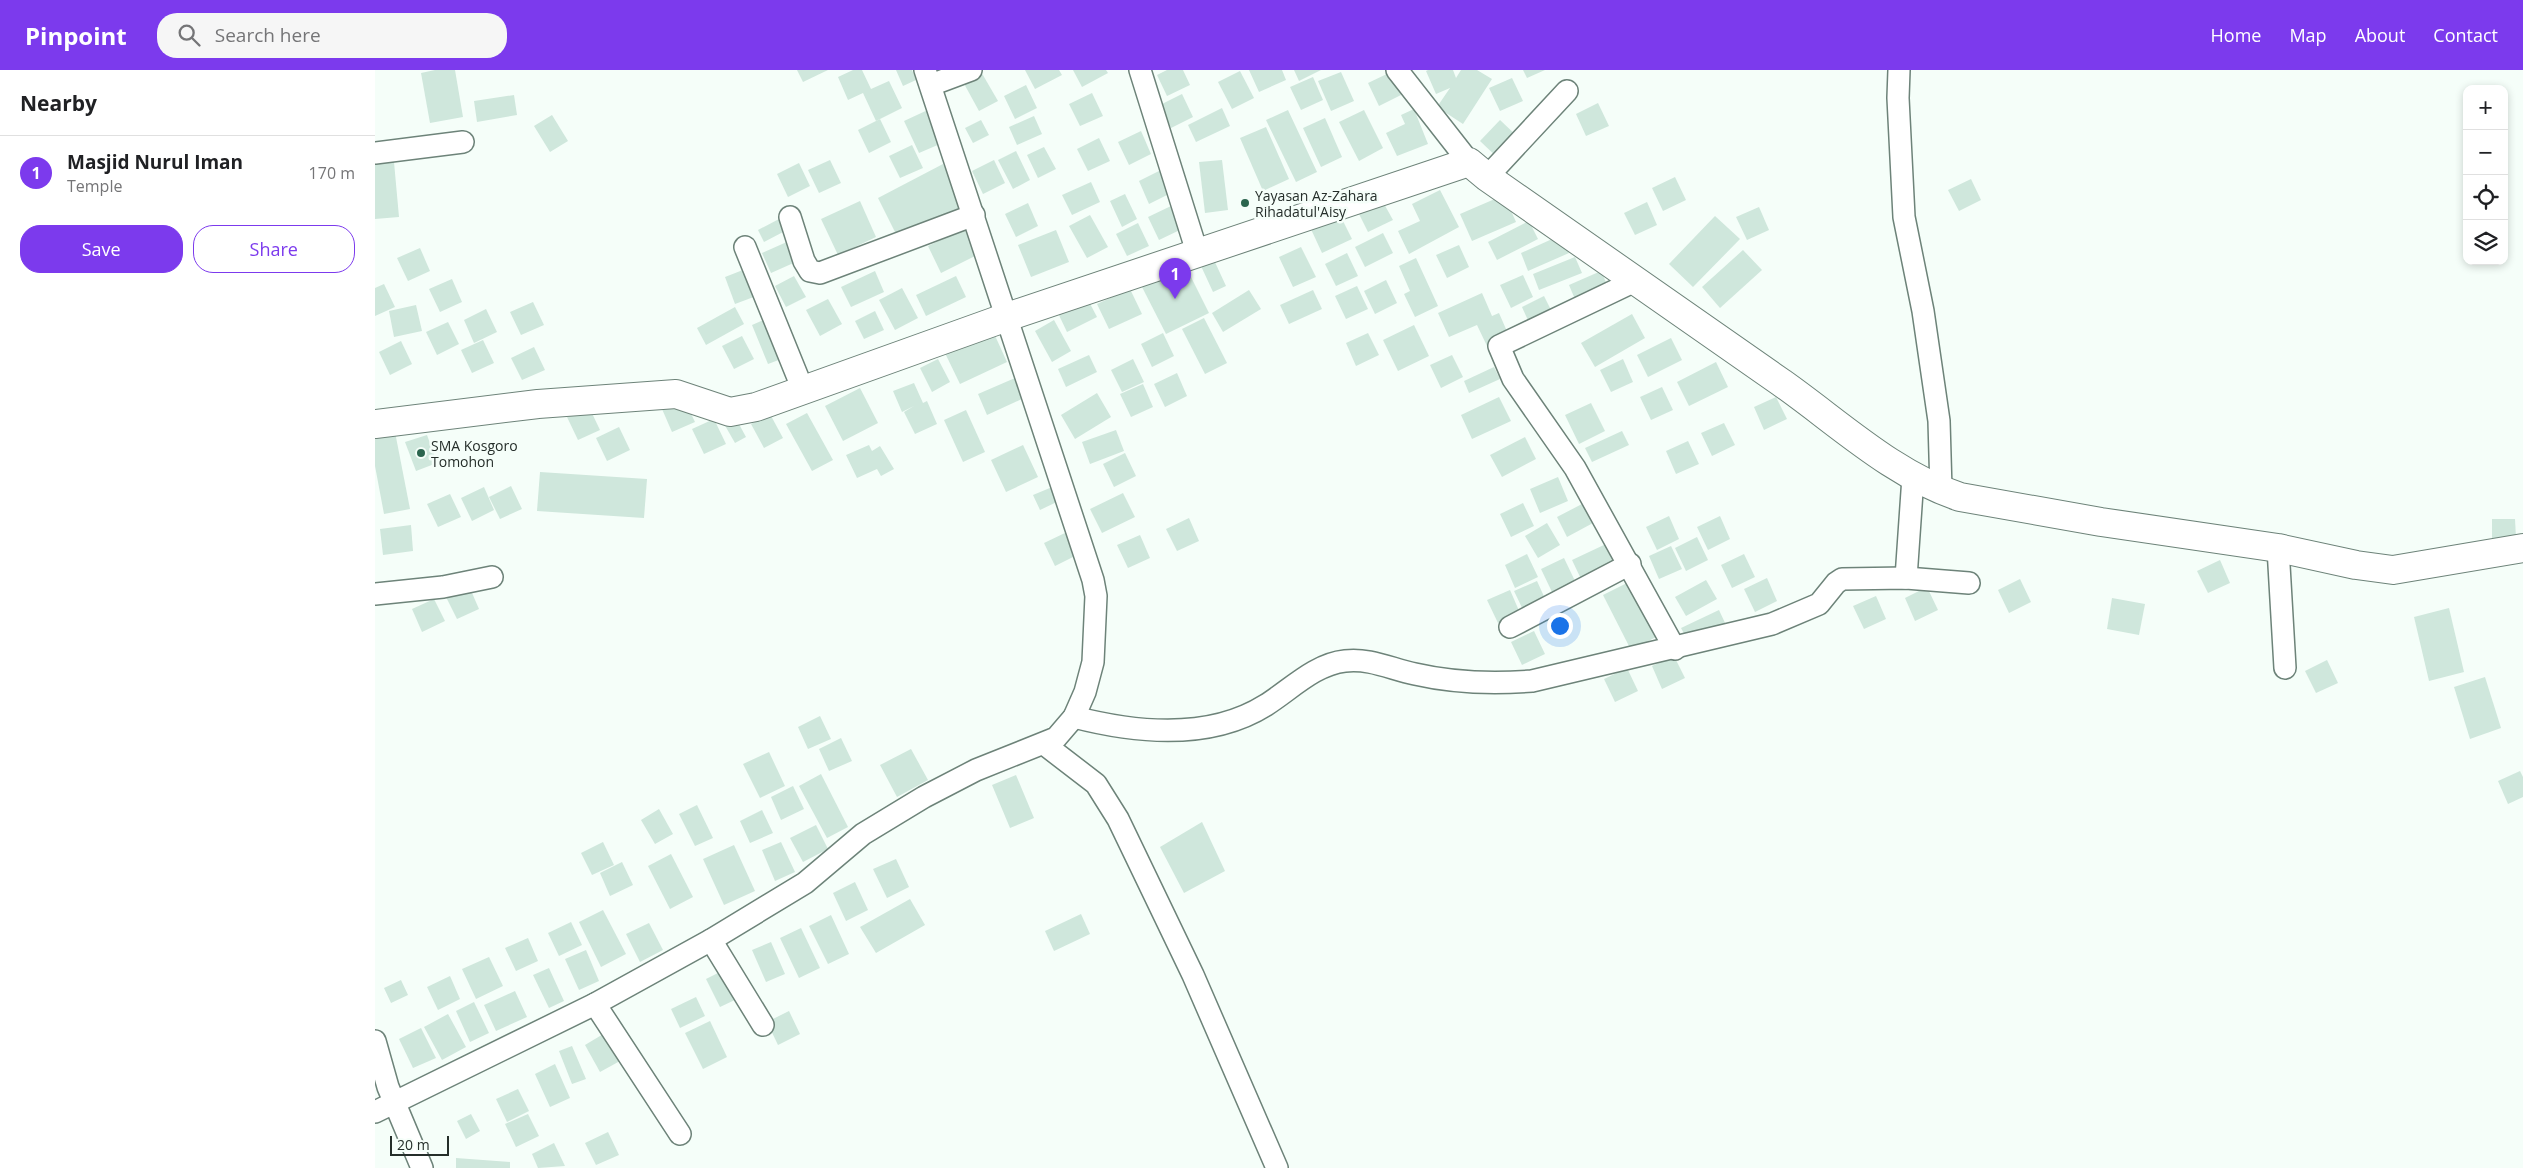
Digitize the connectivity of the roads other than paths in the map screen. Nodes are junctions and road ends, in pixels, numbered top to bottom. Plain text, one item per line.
1 (971, 70) edge
2 (1140, 70) edge
3 (1397, 70) edge
4 (1899, 70) edge
5 (928, 78) edge
6 (1567, 91) dead end
7 (463, 142) dead end
8 (375, 153) edge
9 (1478, 170) junction
10 (974, 215) junction
11 (790, 217) dead end
12 (745, 246) dead end
13 (1197, 252) junction
14 (1637, 280) junction
15 (1007, 317) junction
16 (803, 390) junction
17 (375, 424) edge
18 (1913, 478) junction
19 (1941, 490) junction
20 (2278, 548) junction
21 (2523, 548) edge
22 (1629, 564) junction
23 (492, 577) dead end
24 (1906, 578) junction
25 (1969, 583) dead end
26 (375, 594) edge
27 (1511, 627) dead end
28 (1675, 649) junction
29 (2285, 668) dead end
30 (1060, 731) junction
31 (711, 940) junction
32 (595, 1004) junction
33 (763, 1025) dead end
34 (375, 1041) edge
35 (394, 1102) junction
36 (375, 1112) edge
37 (680, 1134) dead end
38 (422, 1168) edge
39 (1277, 1168) edge

1 - 5 street
2 - 13 street
3 - 9 street
4 - 19 street
5 - 10 street
6 - 9 street
7 - 8 street
9 - 13 street
9 - 14 street
10 - 11 street
10 - 15 street
12 - 16 street
13 - 15 street
14 - 18 street
14 - 22 street
15 - 16 street
15 - 30 street
16 - 17 street
18 - 19 street
18 - 24 street
19 - 20 street
20 - 21 street
20 - 29 street
22 - 27 street
22 - 28 street
23 - 26 street
24 - 25 street
24 - 28 street
28 - 30 street
30 - 31 street
30 - 39 street
31 - 32 street
31 - 33 street
32 - 35 street
32 - 37 street
34 - 35 street
35 - 36 street
35 - 38 street

